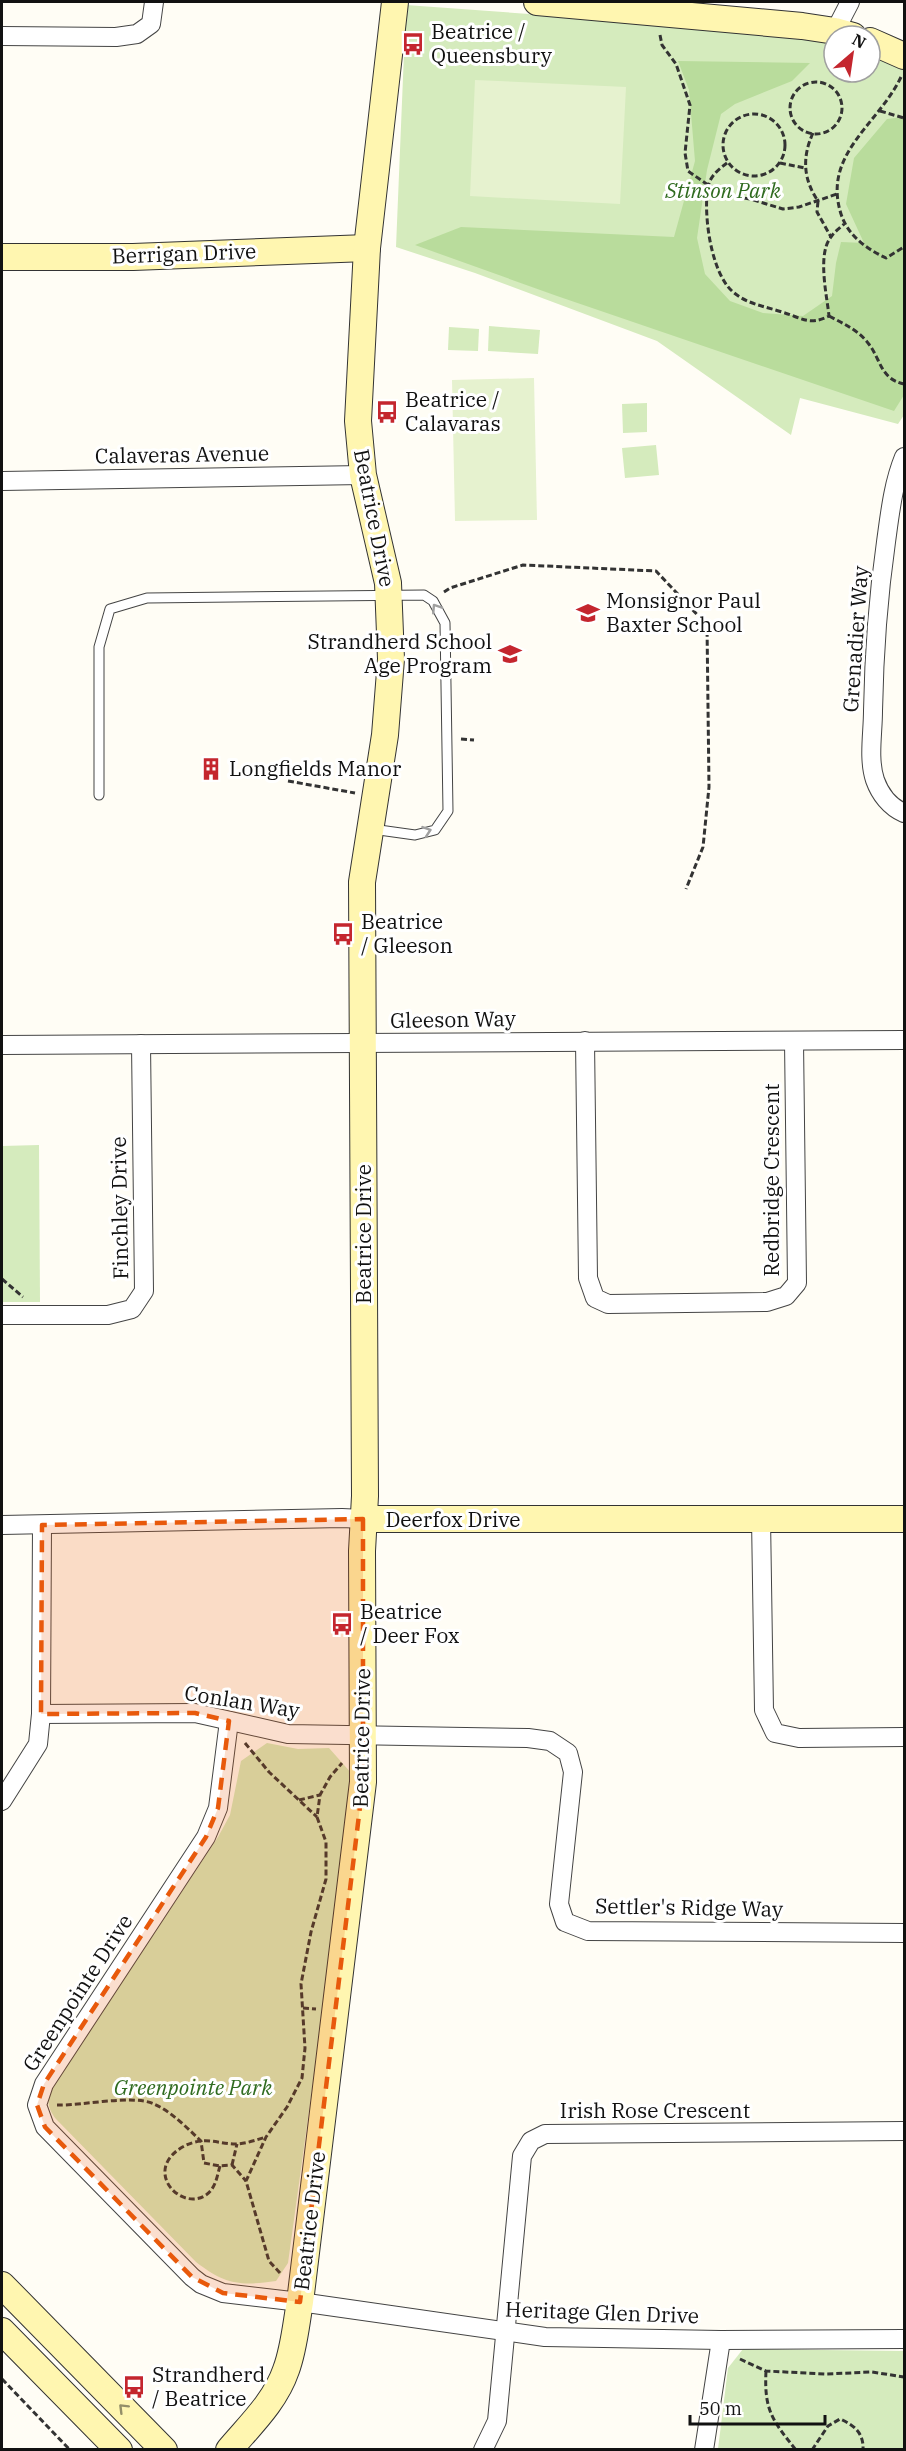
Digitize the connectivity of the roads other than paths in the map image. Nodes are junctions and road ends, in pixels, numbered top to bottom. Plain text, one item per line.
1 (154, 2) edge
2 (395, 2) edge
3 (537, 2) edge
4 (850, 2) edge
5 (846, 24) edge
6 (822, 31) edge
7 (2, 36) edge
8 (882, 46) edge
9 (904, 56) edge
10 (367, 248) junction
11 (2, 257) edge
12 (904, 457) edge
13 (363, 475) junction
14 (2, 481) edge
15 (389, 594) junction
16 (99, 795) dead end
17 (904, 813) edge
18 (370, 829) junction
19 (904, 1040) edge
20 (585, 1041) junction
21 (794, 1041) junction
22 (141, 1044) junction
23 (363, 1044) junction
24 (2, 1045) edge
25 (2, 1315) edge
26 (761, 1518) junction
27 (904, 1518) edge
28 (363, 1519) junction
29 (2, 1525) edge
30 (42, 1525) junction
31 (41, 1714) junction
32 (229, 1721) junction
33 (365, 1734) junction
34 (904, 1737) edge
35 (2, 1801) edge
36 (904, 1934) edge
37 (904, 2132) edge
38 (2, 2285) edge
39 (300, 2301) junction
40 (2, 2331) edge
41 (507, 2333) junction
42 (904, 2339) edge
43 (721, 2340) junction
44 (22, 2350) junction
45 (238, 2444) edge
46 (95, 2450) edge
47 (119, 2450) edge
48 (164, 2450) edge
49 (483, 2450) edge
50 (704, 2450) edge

1 - 7 street
2 - 10 street, Beatrice Drive
3 - 6 street
4 - 5 street
8 - 9 street
10 - 11 street, Berrigan Drive
10 - 13 street, Beatrice Drive
12 - 17 street, Grenadier Way
13 - 14 street, Calaveras Avenue
13 - 15 street, Beatrice Drive
15 - 16 lane
15 - 18 street, Beatrice Drive
18 -> 15 lane
18 - 23 street, Beatrice Drive
19 - 21 street, Gleeson Way
20 - 21 street, Gleeson Way
20 - 21 street, Redbridge Crescent
20 - 23 street, Gleeson Way
22 - 23 street, Gleeson Way
22 - 24 street, Gleeson Way
22 - 25 street, Finchley Drive
23 - 28 street, Beatrice Drive
26 - 27 street, Deerfox Drive
26 - 28 street, Deerfox Drive
26 - 34 street
28 - 30 street, Deerfox Drive
28 - 33 street, Beatrice Drive
29 - 30 street, Deerfox Drive
30 - 31 street
31 - 32 street, Conlan Way
31 - 35 street
32 - 33 street, Conlan Way
32 - 39 street, Greenpointe Drive
33 - 36 street, Settler's Ridge Way
33 - 39 street, Beatrice Drive
37 - 41 street, Irish Rose Crescent
48 -> 38 street
39 - 41 street, Heritage Glen Drive
39 - 45 street, Beatrice Drive
40 - 44 street
41 - 43 street, Heritage Glen Drive
41 - 49 street, Irish Rose Crescent
42 - 43 street, Heritage Glen Drive
43 - 50 street
44 - 46 street
44 - 47 street

